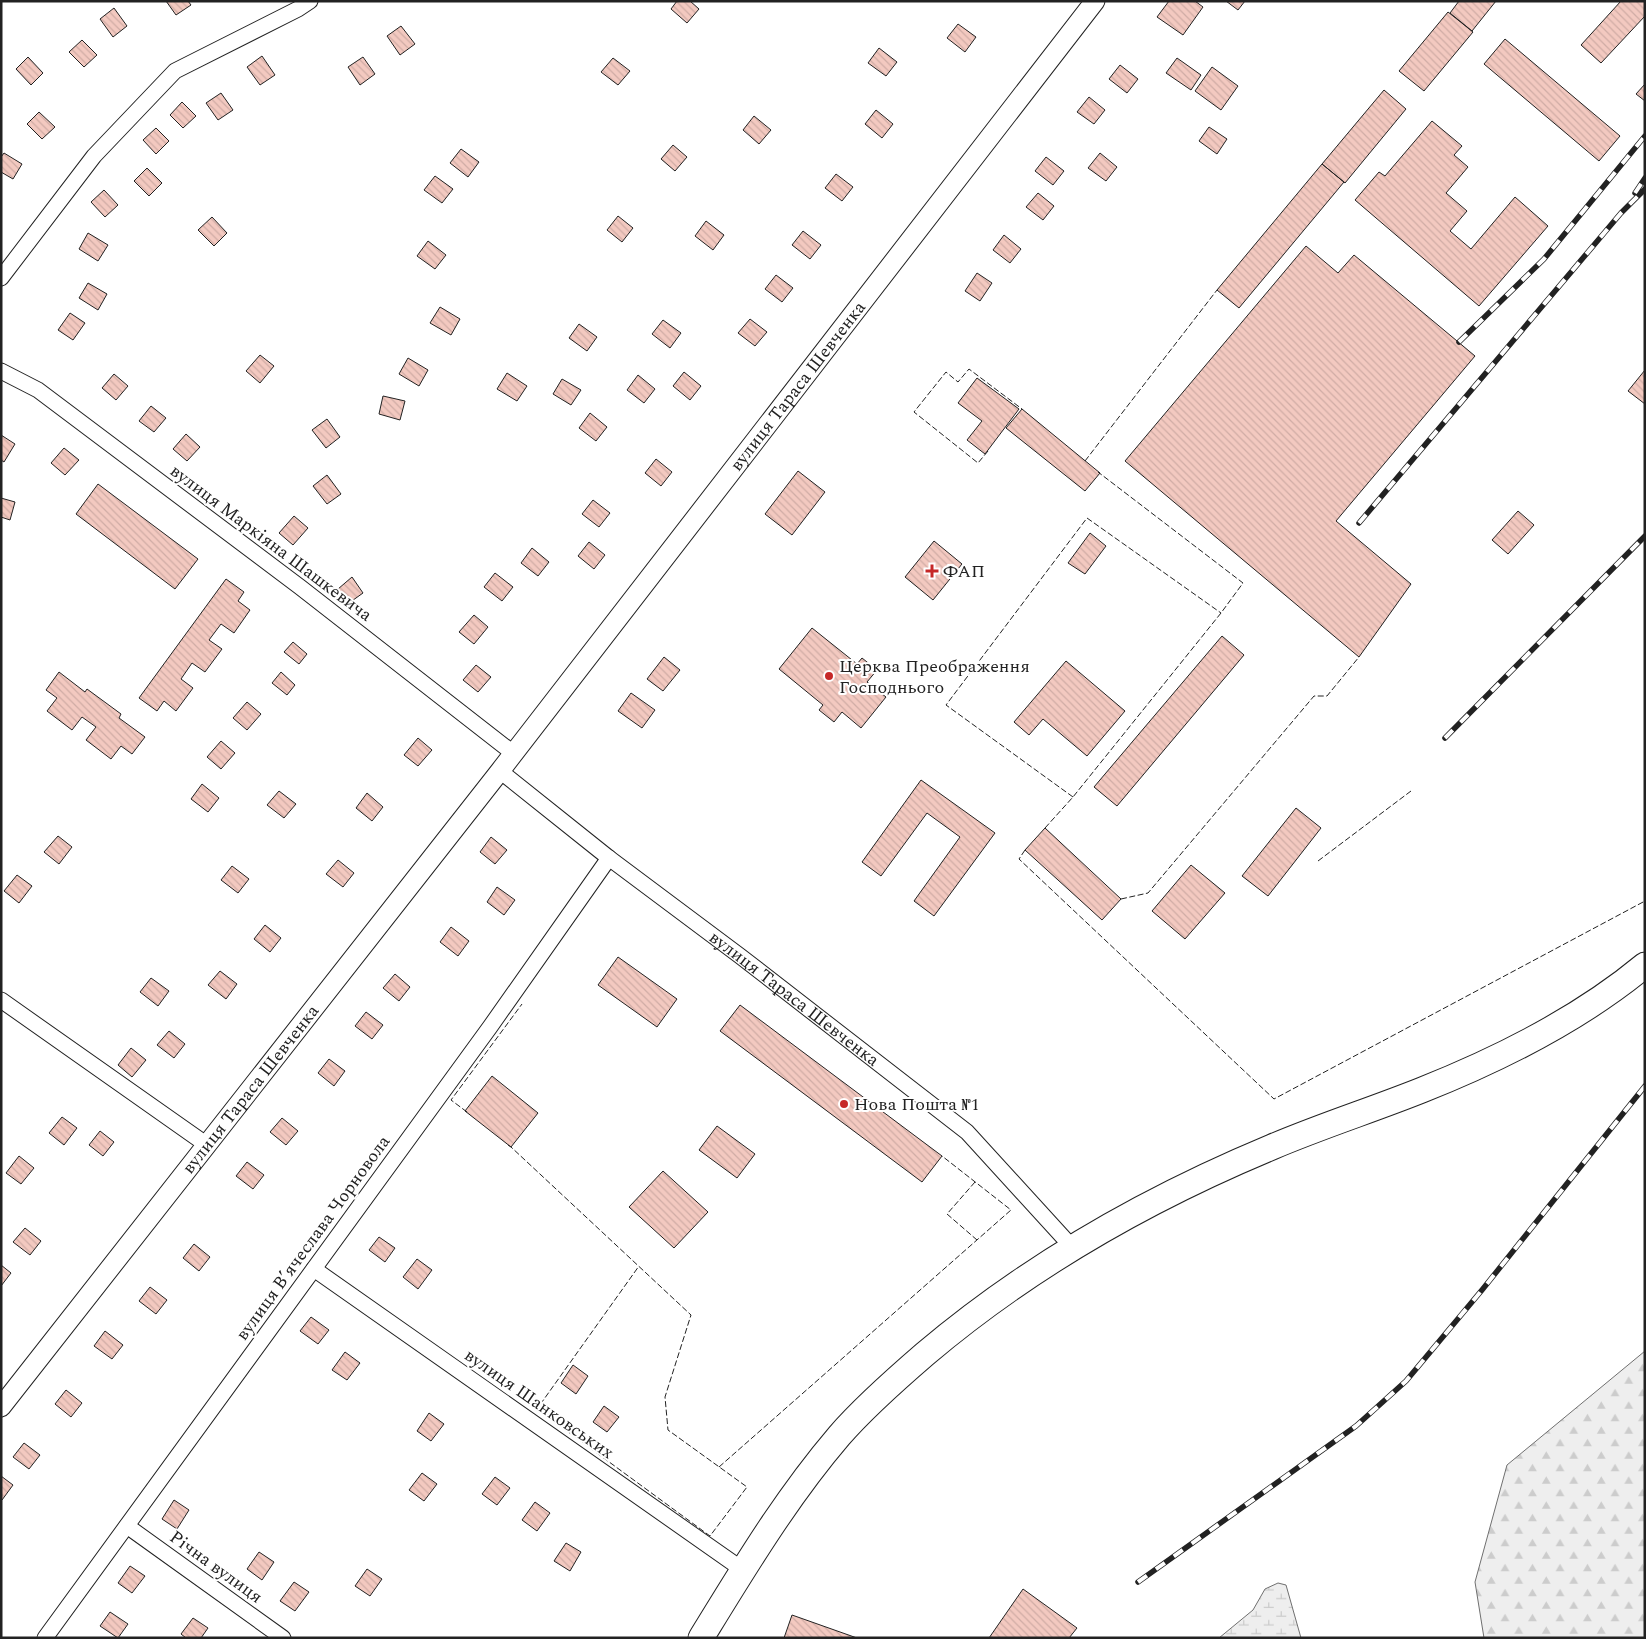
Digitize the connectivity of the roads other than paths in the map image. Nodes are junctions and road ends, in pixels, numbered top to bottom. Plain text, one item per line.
1 (310, 1) edge
2 (1095, 1) edge
3 (1, 278) edge
4 (1, 371) edge
5 (513, 753) junction
6 (500, 771) junction
7 (609, 858) junction
8 (1645, 965) edge
9 (1, 1000) edge
10 (207, 1145) junction
11 (1072, 1247) junction
12 (314, 1269) junction
13 (1, 1407) edge
14 (127, 1526) junction
15 (743, 1570) junction
16 (45, 1638) edge
17 (283, 1638) edge
18 (702, 1638) edge

1 - 3 street
2 - 5 street, вулиця Тараса Шевченка
4 - 5 street, вулиця Маркіяна Шашкевича
5 - 6 street, вулиця Тараса Шевченка
6 - 7 street, вулиця Тараса Шевченка
6 - 10 street, вулиця Тараса Шевченка
7 - 11 street, вулиця Тараса Шевченка
7 - 12 street, вулиця Вʼячеслава Чорновола
8 - 11 highway
9 - 10 street
10 - 13 street, вулиця Тараса Шевченка
11 - 15 highway
12 - 14 street, вулиця Вʼячеслава Чорновола
12 - 15 street, вулиця Шанковських
14 - 16 street, вулиця Вʼячеслава Чорновола
14 - 17 street, Річна вулиця
15 - 18 highway

